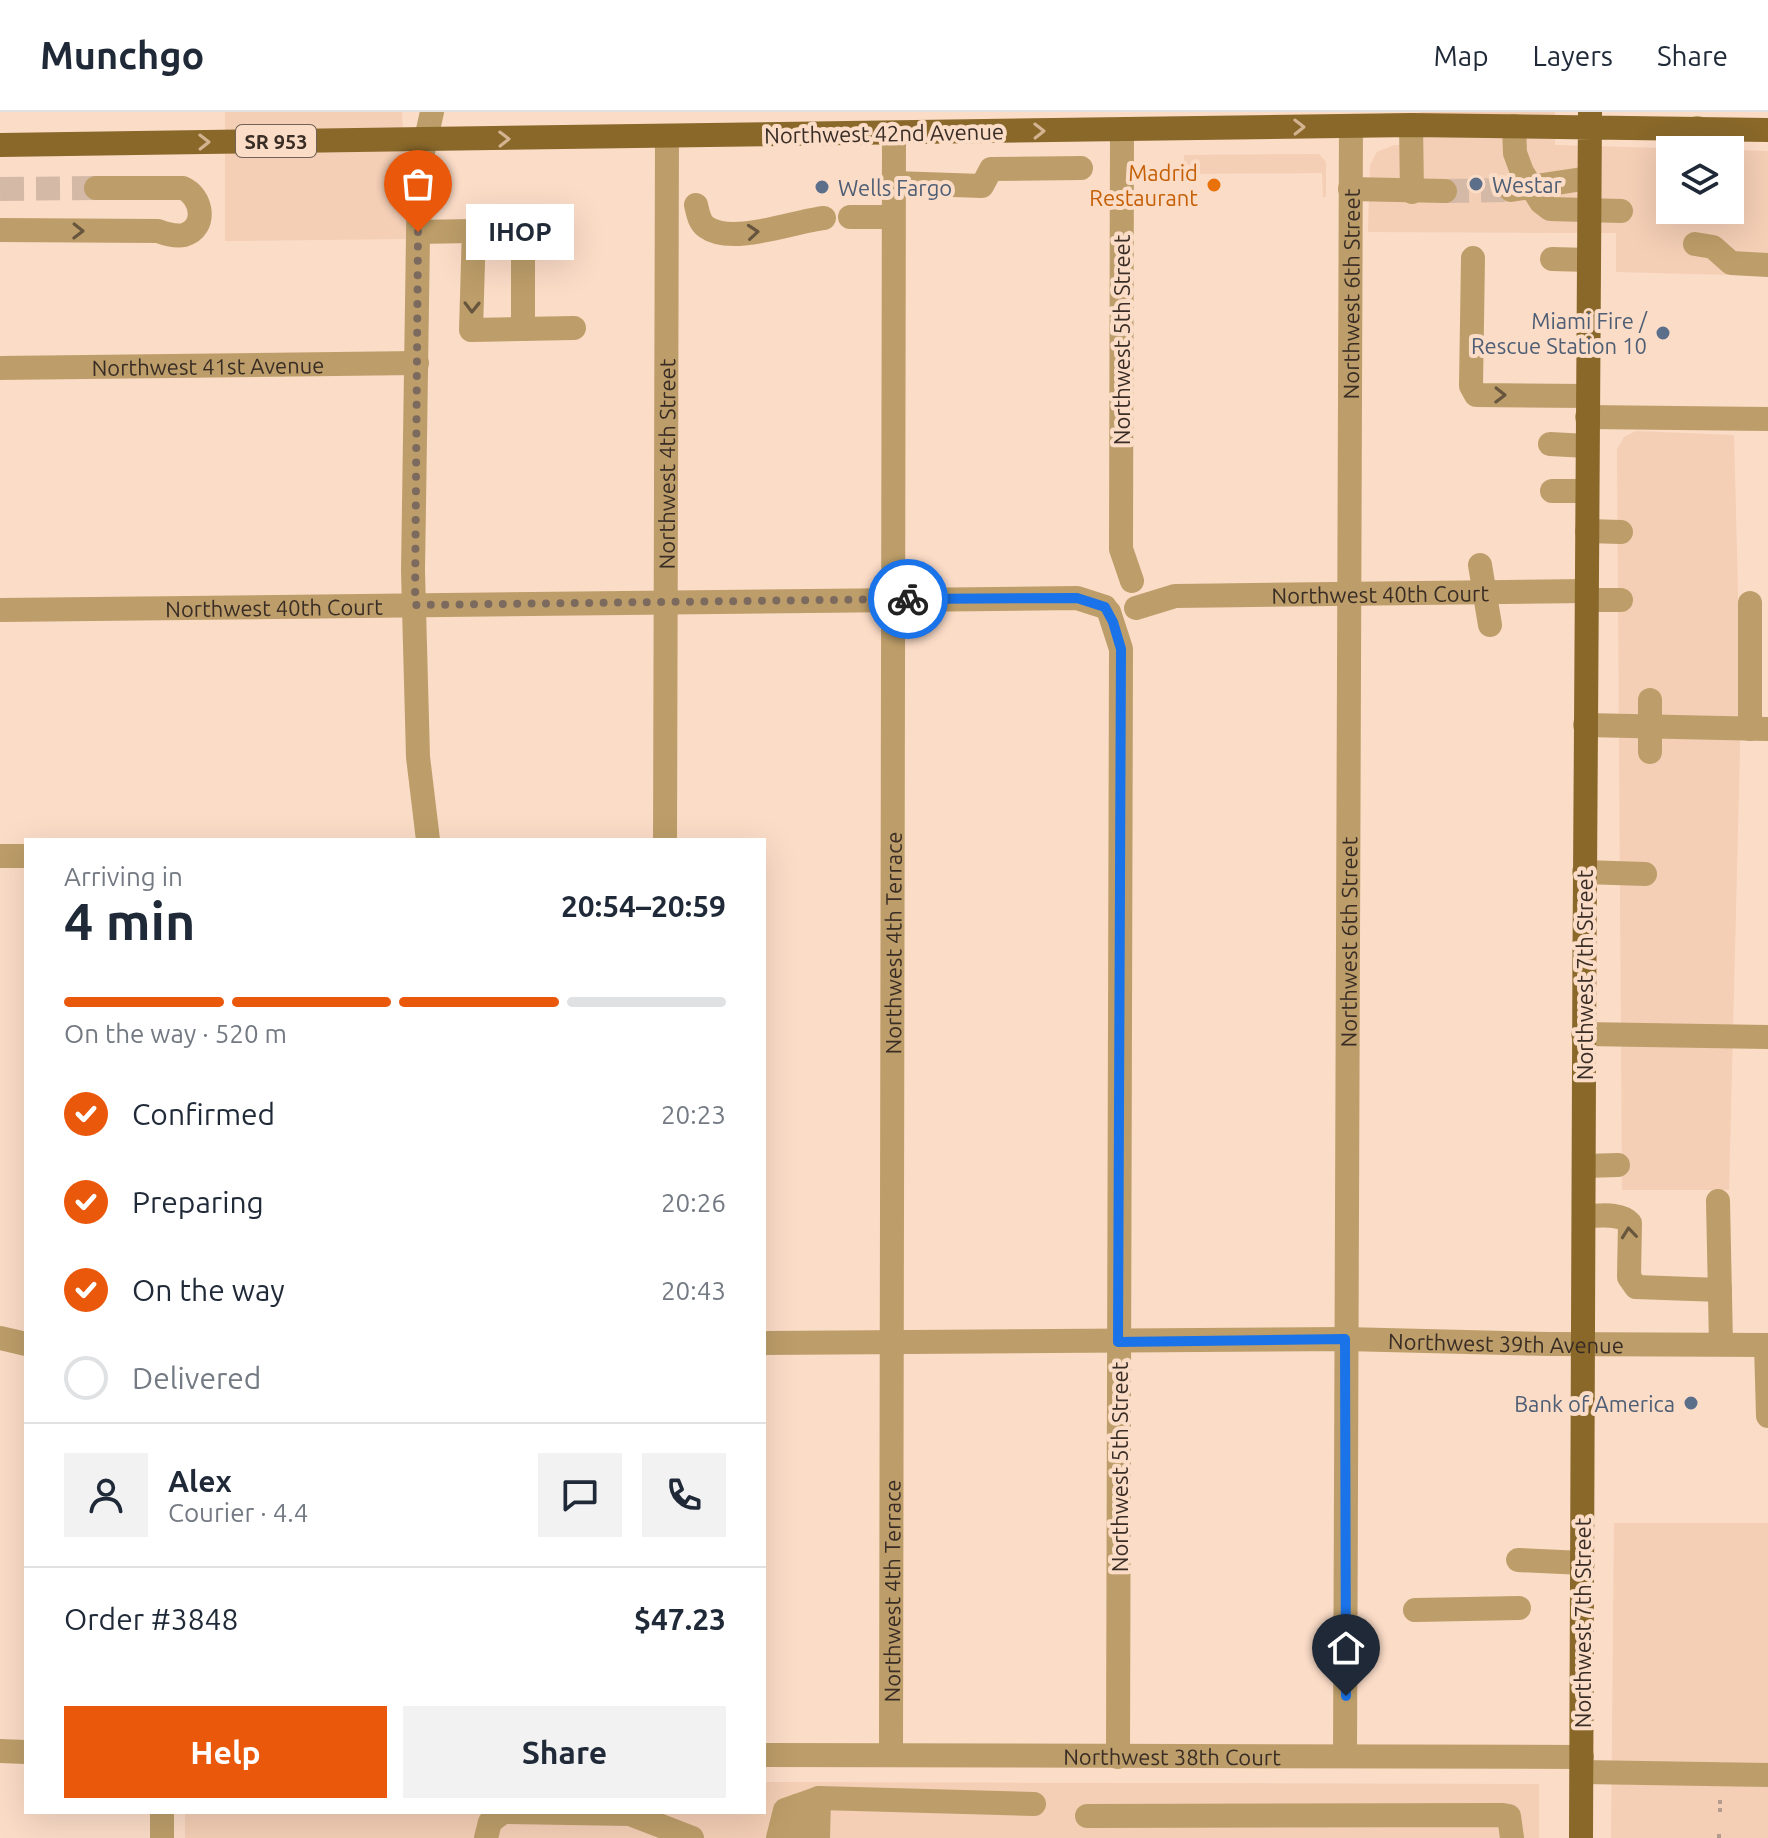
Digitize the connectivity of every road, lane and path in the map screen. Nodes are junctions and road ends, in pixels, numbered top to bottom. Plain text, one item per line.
1 (432, 112) edge
2 (993, 112) edge
3 (1139, 112) edge
4 (1590, 119) edge
5 (1411, 125) junction
6 (1351, 126) junction
7 (1514, 126) junction
8 (1122, 130) junction
9 (1768, 130) edge
10 (894, 133) junction
11 (933, 133) junction
12 (667, 136) junction
13 (1680, 136) edge
14 (1720, 136) edge
15 (426, 140) junction
16 (0, 145) edge
17 (1081, 168) dead end
18 (1589, 178) junction
19 (894, 183) junction
20 (96, 188) tunnel mouth
21 (1521, 188) junction
22 (1350, 189) junction
23 (1445, 191) tunnel mouth
24 (1412, 192) junction
25 (696, 205) dead end
26 (1589, 210) junction
27 (1621, 211) dead end
28 (850, 217) dead end
29 (893, 217) junction
30 (824, 218) dead end
31 (474, 229) junction
32 (0, 230) edge
33 (418, 232) junction
34 (1695, 244) dead end
35 (1473, 258) dead end
36 (1552, 259) dead end
37 (1589, 260) junction
38 (1768, 265) edge
39 (574, 328) dead end
40 (523, 329) junction
41 (417, 363) junction
42 (0, 368) edge
43 (1587, 407) junction
44 (1768, 419) edge
45 (1550, 444) dead end
46 (1587, 446) junction
47 (1552, 491) dead end
48 (1587, 491) junction
49 (1587, 531) junction
50 (1621, 532) dead end
51 (1480, 565) dead end
52 (1483, 592) junction
53 (1348, 593) junction
54 (1587, 596) junction
55 (1121, 597) junction
56 (892, 600) junction
57 (1621, 600) dead end
58 (666, 603) junction
59 (1750, 603) dead end
60 (415, 605) junction
61 (0, 610) edge
62 (1490, 625) dead end
63 (1650, 700) dead end
64 (1585, 725) junction
65 (1650, 727) junction
66 (1759, 729) edge
67 (1650, 752) dead end
68 (428, 838) edge
69 (665, 838) edge
70 (0, 856) edge
71 (24, 856) edge
72 (1584, 872) junction
73 (1645, 874) dead end
74 (1583, 1034) junction
75 (1768, 1037) edge
76 (1618, 1165) dead end
77 (1585, 1166) junction
78 (1718, 1201) dead end
79 (1585, 1216) junction
80 (1720, 1290) junction
81 (0, 1338) edge
82 (1345, 1339) junction
83 (1118, 1342) junction
84 (766, 1343) edge
85 (891, 1343) junction
86 (1583, 1343) junction
87 (24, 1344) edge
88 (1721, 1344) junction
89 (24, 1345) edge
90 (1767, 1345) edge
91 (0, 1351) edge
92 (1768, 1416) edge
93 (1518, 1560) dead end
94 (1583, 1563) junction
95 (1519, 1608) dead end
96 (1415, 1610) dead end
97 (1473, 1732) dead end
98 (0, 1751) edge
99 (24, 1752) edge
100 (766, 1755) edge
101 (891, 1755) junction
102 (1345, 1756) junction
103 (1473, 1756) junction
104 (1118, 1757) junction
105 (1582, 1764) junction
106 (1768, 1775) edge
107 (1720, 1795) dead end
108 (808, 1802) junction
109 (1034, 1804) dead end
110 (1720, 1812) dead end
111 (162, 1814) edge
112 (501, 1814) edge
113 (630, 1814) edge
114 (1087, 1816) dead end
115 (162, 1838) edge
116 (486, 1838) edge
117 (692, 1838) edge
118 (778, 1838) edge
119 (798, 1838) edge
120 (818, 1838) edge
121 (1512, 1838) edge
122 (1581, 1838) edge

1 - 15 street
2 - 11 main road
3 - 8 main road
4 - 7 main road, Northwest 42nd Avenue / SR 953
4 - 13 main road, Northwest 42nd Avenue / SR 953
4 - 18 main road, Northwest 7th Street
5 - 6 main road, Northwest 42nd Avenue / SR 953
5 - 7 main road, Northwest 42nd Avenue / SR 953
5 - 24 street
8 -> 6 main road, Northwest 42nd Avenue / SR 953
6 - 22 street, Northwest 6th Street
7 - 21 street
11 -> 8 main road, Northwest 42nd Avenue / SR 953
8 - 55 street, Northwest 5th Street
9 - 14 main road, Northwest 42nd Avenue / SR 953
10 - 11 main road, Northwest 42nd Avenue / SR 953
10 - 12 main road, Northwest 42nd Avenue / SR 953
10 - 19 street, Northwest 4th Terrace
15 -> 12 main road, Northwest 42nd Avenue / SR 953
12 - 58 street, Northwest 4th Street
16 -> 15 main road, Northwest 42nd Avenue / SR 953
15 - 33 street
17 - 19 street
18 - 21 street
18 - 26 main road, Northwest 7th Street
19 - 29 street, Northwest 4th Terrace
32 -> 20 street
21 - 26 street
22 - 24 street
22 - 53 street, Northwest 6th Street
23 - 24 street
25 -> 30 street
26 - 27 street
26 - 37 main road, Northwest 7th Street
28 - 29 street
29 - 56 street, Northwest 4th Terrace
31 - 33 street
31 - 40 street
31 -> 40 street
33 - 41 street
34 - 38 street
35 -> 43 street
36 - 37 street
37 - 43 main road, Northwest 7th Street
39 - 40 street
41 - 42 street, Northwest 41st Avenue
41 - 60 street
43 - 44 street
43 - 46 main road, Northwest 7th Street
45 - 46 street
46 - 48 main road, Northwest 7th Street
47 - 48 street
48 - 49 main road, Northwest 7th Street
49 - 50 street
49 - 54 main road, Northwest 7th Street
51 - 52 street
52 - 53 street, Northwest 40th Court
52 - 54 street, Northwest 40th Court
52 - 62 street
53 - 55 street, Northwest 40th Court
53 - 82 street, Northwest 6th Street
54 - 57 street, Northwest 40th Court
54 - 64 main road, Northwest 7th Street
55 - 56 street, Northwest 40th Court
55 - 83 street, Northwest 5th Street
56 - 58 street, Northwest 40th Court
56 - 85 street, Northwest 4th Terrace
58 - 60 street, Northwest 40th Court
58 - 69 street, Northwest 4th Street
59 - 66 street
60 - 61 street, Northwest 40th Court
60 - 68 street
63 - 65 street
64 - 65 street
64 - 72 main road, Northwest 7th Street
65 - 66 street
65 - 67 street
70 - 71 street
72 - 73 street
72 - 74 main road, Northwest 7th Street
74 - 75 street
74 - 77 main road, Northwest 7th Street
76 - 77 street
77 - 79 main road, Northwest 7th Street
78 - 80 street
80 -> 79 street
79 - 86 main road, Northwest 7th Street
80 - 88 street
81 - 87 street
82 - 83 street, Northwest 39th Avenue
82 - 86 street, Northwest 39th Avenue
82 - 102 street, Northwest 6th Street
83 - 85 street, Northwest 39th Avenue
83 - 104 street, Northwest 5th Street
84 - 85 street, Northwest 39th Avenue
85 - 101 street, Northwest 4th Terrace
86 - 88 street, Northwest 39th Avenue
86 - 94 main road, Northwest 7th Street
88 - 90 street, Northwest 39th Avenue
89 - 91 street
90 - 92 street
93 - 94 street
94 - 105 main road, Northwest 7th Street
95 - 96 street
97 - 103 street
98 - 99 street
100 - 101 street, Northwest 38th Court
101 - 104 street, Northwest 38th Court
102 - 103 street, Northwest 38th Court
102 - 104 street, Northwest 38th Court
103 - 105 street, Northwest 38th Court
105 - 106 street, Northwest 38th Court
105 - 122 main road, Northwest 7th Street
107 - 110 path
108 - 109 street
108 - 118 street
108 - 119 street
108 - 120 street
111 - 115 street
112 - 116 street
113 - 117 street
114 - 121 street

